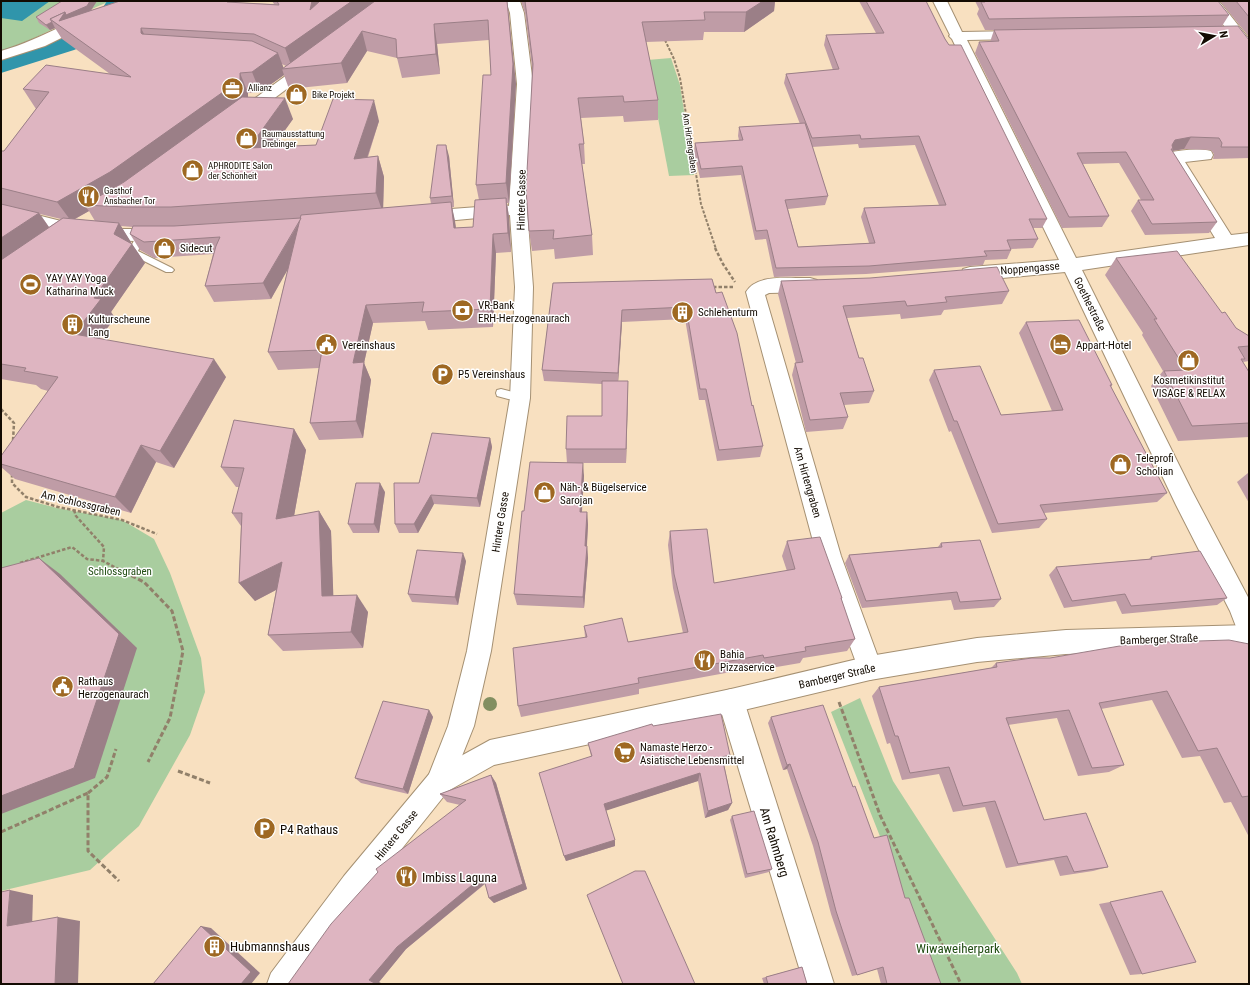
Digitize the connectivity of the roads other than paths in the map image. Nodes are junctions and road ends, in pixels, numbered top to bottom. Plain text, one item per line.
1 (139, 1) edge
2 (513, 1) edge
3 (940, 1) edge
4 (1212, 1) edge
5 (1219, 32) edge
6 (1235, 32) junction
7 (1036, 34) edge
8 (956, 36) junction
9 (1249, 49) edge
10 (1, 56) edge
11 (322, 56) edge
12 (229, 124) edge
13 (1205, 155) dead end
14 (518, 209) junction
15 (1, 212) edge
16 (91, 219) edge
17 (406, 219) edge
18 (73, 230) junction
19 (141, 235) junction
20 (176, 235) edge
21 (1249, 239) edge
22 (1226, 242) junction
23 (53, 243) edge
24 (1071, 265) junction
25 (169, 270) dead end
26 (953, 275) edge
27 (827, 284) edge
28 (1249, 629) edge
29 (1249, 636) edge
30 (870, 668) junction
31 (731, 700) junction
32 (439, 782) junction
33 (282, 984) edge
34 (819, 984) edge

1 - 10 street
2 - 14 street, Hintere Gasse
3 - 8 street, Goethestraße
4 - 6 street
5 - 6 street
6 - 9 street
7 - 8 street
8 - 24 street, Goethestraße
11 - 12 street
13 - 22 street
14 - 17 street
14 - 32 street, Hintere Gasse
15 - 18 street
16 - 18 street
18 - 19 street
18 - 23 street
19 - 20 street
19 - 25 lane
21 - 22 street, Noppengasse
22 - 24 street, Noppengasse
24 - 26 street, Noppengasse
24 - 28 street, Goethestraße
27 - 30 street, Am Hirtengraben
29 - 30 street, Bamberger Straße
30 - 31 street, Bamberger Straße
31 - 32 street, Bamberger Straße
31 - 34 street, Am Rahmberg
32 - 33 street, Hintere Gasse

